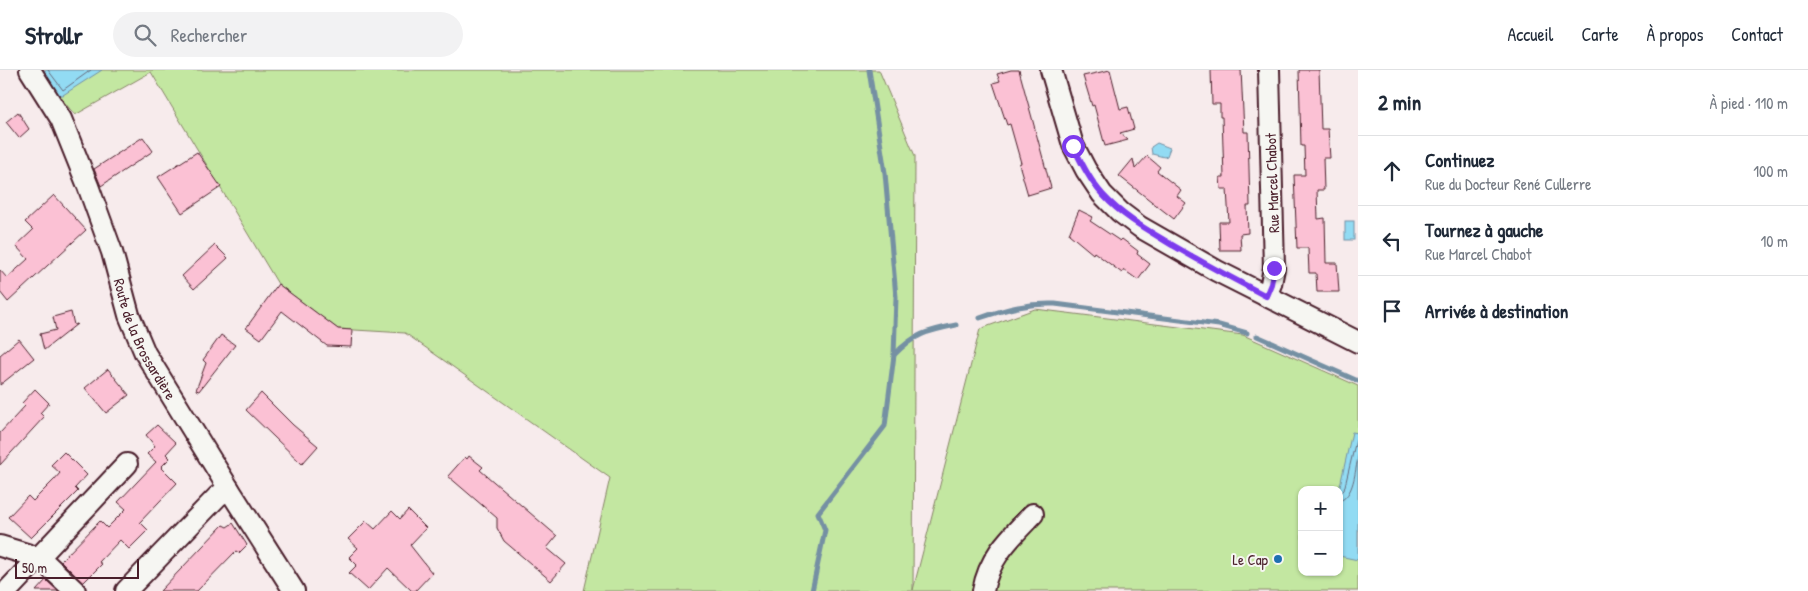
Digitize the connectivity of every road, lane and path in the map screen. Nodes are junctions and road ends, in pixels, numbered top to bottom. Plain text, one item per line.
1 (30, 70) edge
2 (1052, 70) edge
3 (1268, 70) edge
4 (1266, 296) junction
5 (1358, 342) edge
6 (127, 464) dead end
7 (229, 489) junction
8 (1033, 514) dead end
9 (0, 546) edge
10 (40, 558) junction
11 (8, 591) edge
12 (75, 591) edge
13 (126, 591) edge
14 (294, 591) edge
15 (982, 591) edge

1 - 7 street, Route de la Brossardière
2 - 4 street
3 - 4 street, Rue Marcel Chabot
4 - 5 street
6 - 10 street
7 - 13 street
7 - 14 street, Route de la Brossardière
8 - 15 street
9 - 10 street
10 - 11 street
10 - 12 street

